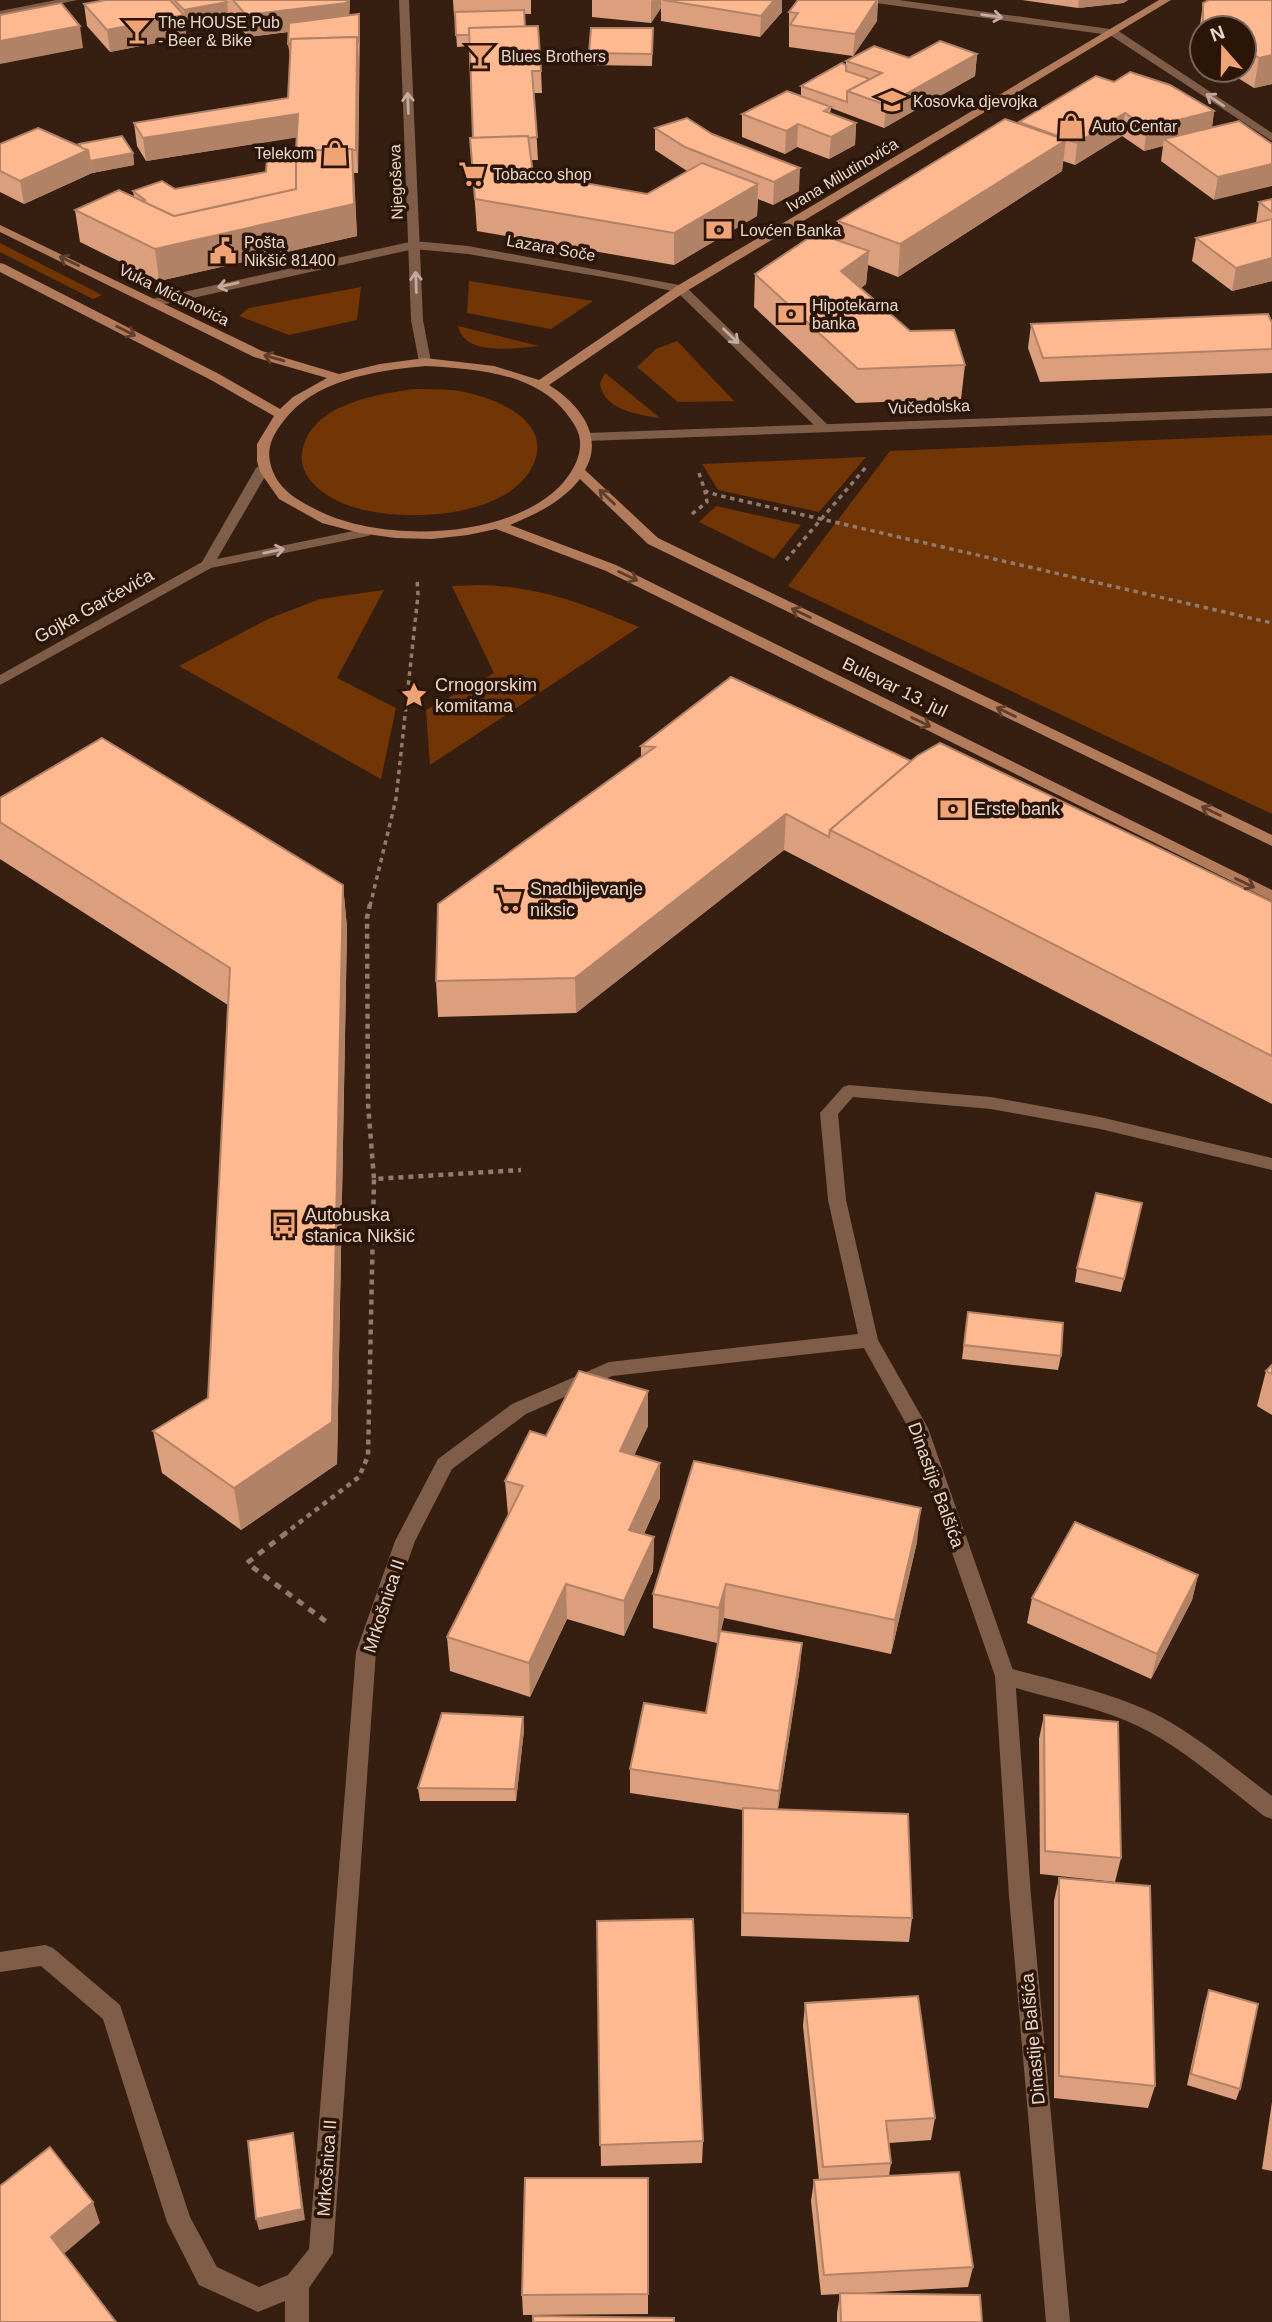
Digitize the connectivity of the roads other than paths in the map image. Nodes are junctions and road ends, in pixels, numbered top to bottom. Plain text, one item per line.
1 (72, 0) edge
2 (404, 0) edge
3 (876, 0) edge
4 (1166, 0) edge
5 (0, 14) edge
6 (1113, 32) junction
7 (1272, 138) edge
8 (0, 228) edge
9 (414, 244) junction
10 (0, 267) edge
11 (681, 289) junction
12 (152, 303) junction
13 (425, 362) junction
14 (340, 378) junction
15 (540, 385) junction
16 (1272, 412) edge
17 (279, 414) junction
18 (825, 428) junction
19 (587, 437) junction
20 (264, 468) junction
21 (579, 471) junction
22 (496, 524) junction
23 (368, 532) junction
24 (207, 565) junction
25 (0, 681) edge
26 (1272, 841) edge
27 (1272, 896) edge
28 (1272, 1164) edge
29 (869, 1340) junction
30 (1005, 1676) junction
31 (1272, 1809) edge
32 (0, 1962) edge
33 (297, 2284) junction
34 (297, 2322) edge
35 (1058, 2322) edge

1 - 5 street
9 -> 2 street, Njegoševa
3 -> 6 street
4 - 6 main road, Ivana Milutinovića
7 -> 6 street
6 - 11 main road, Ivana Milutinovića
12 -> 8 main road, Vuka Mićunovića
9 - 11 street, Lazara Soče
9 -> 12 street, Lazara Soče
13 -> 9 street, Njegoševa
10 -> 17 main road
11 - 15 main road, Ivana Milutinovića
11 -> 18 street
14 -> 12 main road, Vuka Mićunovića
13 - 14 main road
13 - 15 main road
14 - 17 main road
15 - 19 main road
16 - 18 street, Vučedolska
17 - 20 main road
18 - 19 street, Vučedolska
19 - 21 main road
20 - 23 main road
20 - 24 street
21 - 22 main road
26 -> 21 main road, Bulevar 13. jul
22 - 23 main road
22 -> 27 main road, Bulevar 13. jul
24 -> 23 street
24 - 25 street, Gojka Garčevića
28 - 29 street, Dinastije Balšića
29 - 30 street, Dinastije Balšića
29 - 33 street, Mrkošnica II
30 - 31 street
30 - 35 street, Dinastije Balšića
32 - 33 street, Mrkošnica II
33 - 34 street

